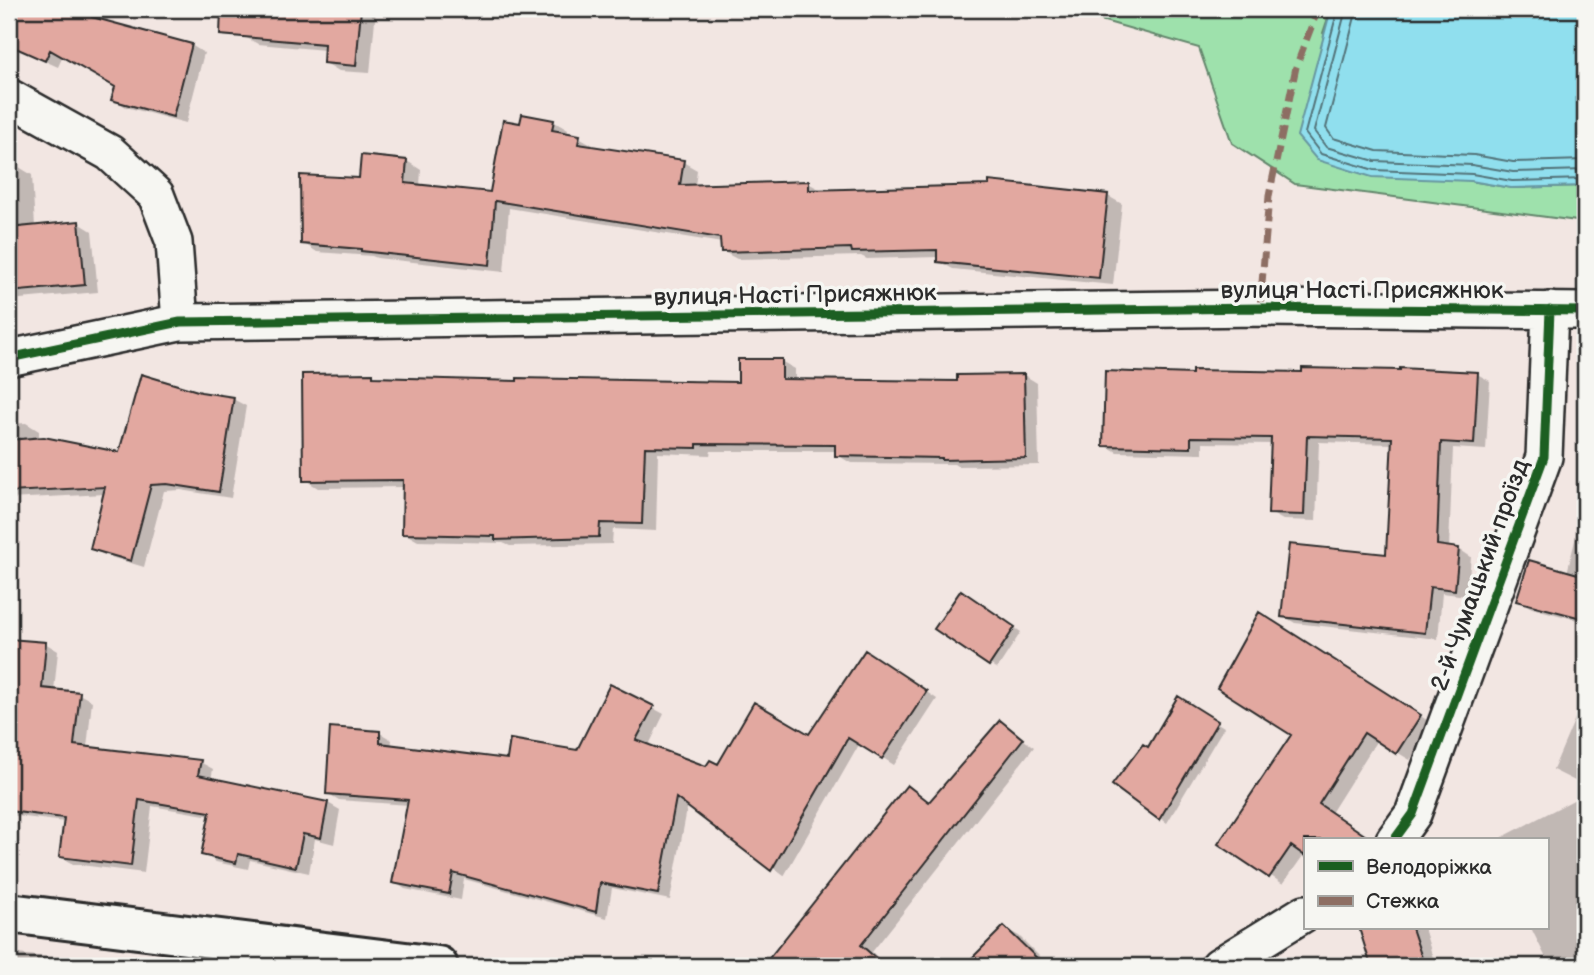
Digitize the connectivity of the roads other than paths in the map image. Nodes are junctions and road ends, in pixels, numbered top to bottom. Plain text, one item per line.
1 (9, 97) edge
2 (1550, 310) junction
3 (1585, 311) edge
4 (180, 322) junction
5 (9, 358) edge
6 (1395, 838) edge
7 (9, 913) edge
8 (1304, 913) edge
9 (438, 966) edge
10 (1219, 966) edge

1 - 4 street
2 - 3 street, вулиця Насті Присяжнюк
2 - 4 street, вулиця Насті Присяжнюк
2 - 6 street, 2-й Чумацький проїзд
4 - 5 street, вулиця Насті Присяжнюк
7 - 9 street
8 - 10 street

